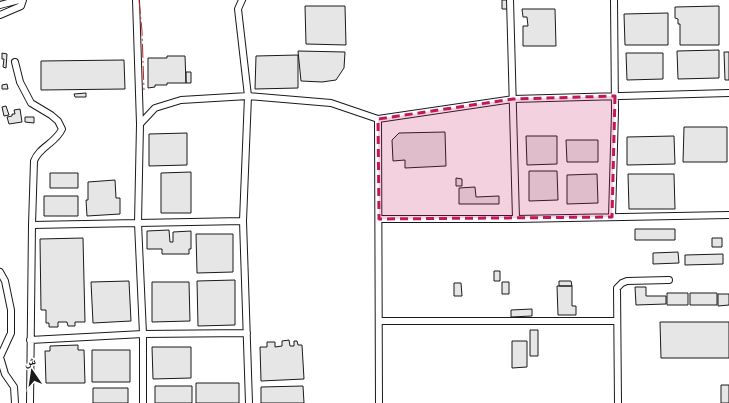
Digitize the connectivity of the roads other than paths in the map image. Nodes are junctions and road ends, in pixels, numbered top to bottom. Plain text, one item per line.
1 (19, 0) edge
2 (23, 0) edge
3 (136, 0) edge
4 (242, 0) edge
5 (510, 0) edge
6 (614, 0) edge
7 (0, 5) edge
8 (0, 15) edge
9 (15, 62) dead end
10 (729, 93) edge
11 (248, 96) junction
12 (615, 96) junction
13 (513, 99) junction
14 (378, 119) junction
15 (140, 124) junction
16 (729, 215) edge
17 (612, 217) junction
18 (379, 219) junction
19 (516, 219) junction
20 (243, 221) junction
21 (138, 223) junction
22 (32, 225) junction
23 (0, 272) edge
24 (669, 280) dead end
25 (379, 321) junction
26 (617, 321) junction
27 (247, 333) junction
28 (144, 334) junction
29 (30, 340) junction
30 (15, 403) edge
31 (30, 403) edge
32 (143, 403) edge
33 (249, 403) edge
34 (379, 403) edge
35 (618, 403) edge

1 - 7 street
2 - 8 street
3 - 15 street
4 - 11 street
5 - 13 street
6 - 12 street
9 - 22 street
10 - 12 street
11 - 14 street
11 - 15 street
11 - 20 street
12 - 13 street
12 - 17 street
13 - 14 street
13 - 19 street
14 - 18 street
15 - 21 street
16 - 17 street
17 - 19 street
18 - 19 street
18 - 25 street
20 - 21 street
20 - 27 street
21 - 22 street
21 - 28 street
22 - 29 street
23 - 30 street
24 - 26 street
25 - 26 street
25 - 34 street
26 - 35 street
27 - 28 street
27 - 33 street
28 - 29 street
28 - 32 street
29 - 31 street

